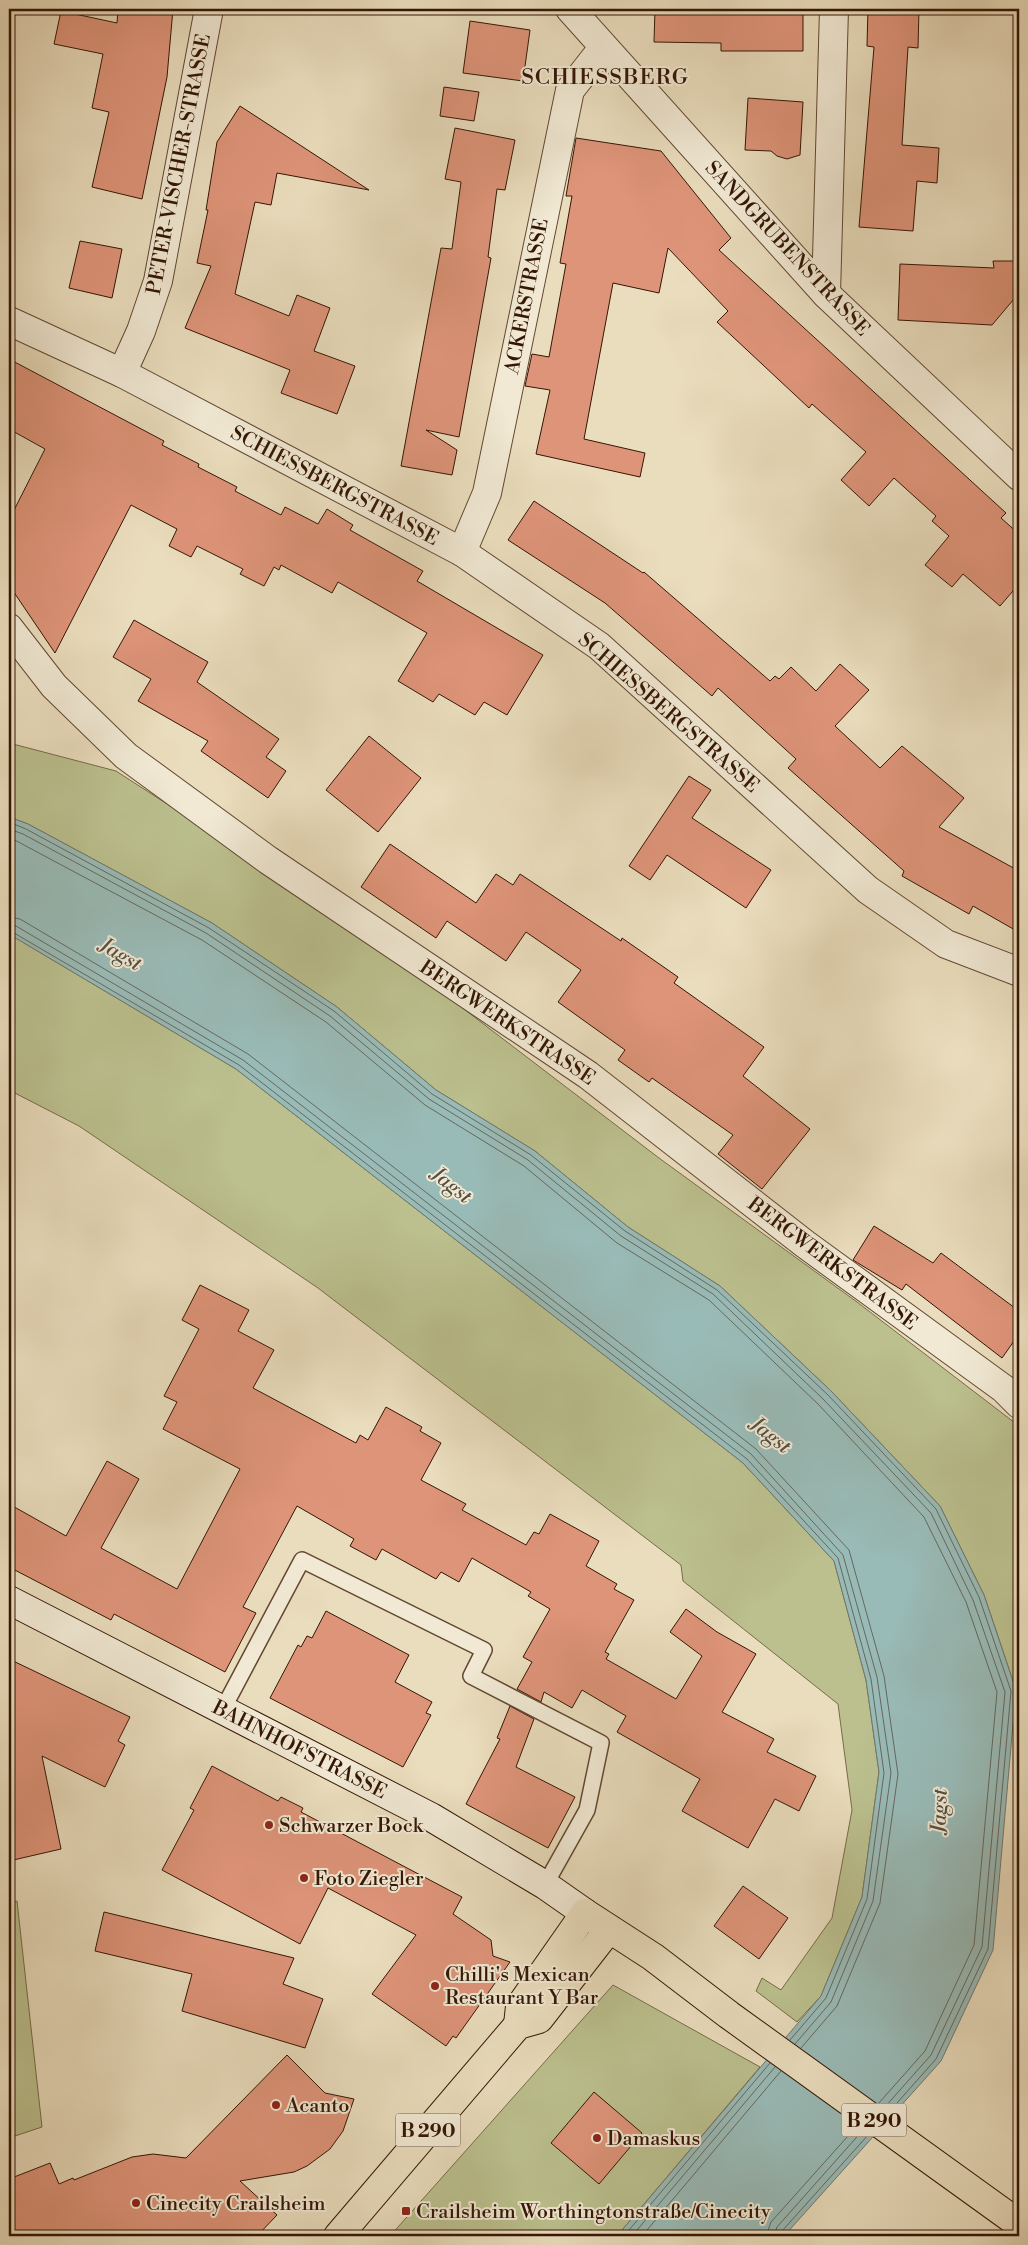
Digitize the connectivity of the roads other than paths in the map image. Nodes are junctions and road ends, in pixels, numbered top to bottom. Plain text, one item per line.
1 (209, 9) edge
2 (570, 9) edge
3 (834, 9) edge
4 (603, 48) junction
5 (826, 294) junction
6 (9, 320) edge
7 (122, 373) junction
8 (1019, 476) edge
9 (462, 552) junction
10 (9, 628) edge
11 (1019, 972) edge
12 (1019, 1404) edge
13 (9, 1600) edge
14 (223, 1709) junction
15 (545, 1885) junction
16 (585, 1913) junction
17 (609, 1929) junction
18 (518, 2025) junction
19 (1019, 2224) edge
20 (338, 2236) edge

1 - 7 street, PETER-VISCHER-STRASSE
2 - 4 street, SANDGRUBENSTRASSE
3 - 5 street
4 - 5 street, SANDGRUBENSTRASSE
4 - 9 street, ACKERSTRASSE
5 - 8 street, SANDGRUBENSTRASSE
6 - 7 street, SCHIESSBERGSTRASSE
7 - 9 street, SCHIESSBERGSTRASSE
9 - 11 street, SCHIESSBERGSTRASSE
10 - 12 street, BERGWERKSTRASSE
13 - 14 street, BAHNHOFSTRASSE
14 - 15 street, BAHNHOFSTRASSE
14 - 15 lane
15 - 16 street, BAHNHOFSTRASSE
16 - 17 main road, BAHNHOFSTRASSE
16 - 18 main road, B 290
17 - 18 main road, B 290
17 - 19 main road, B 290
18 - 20 main road, B 290

